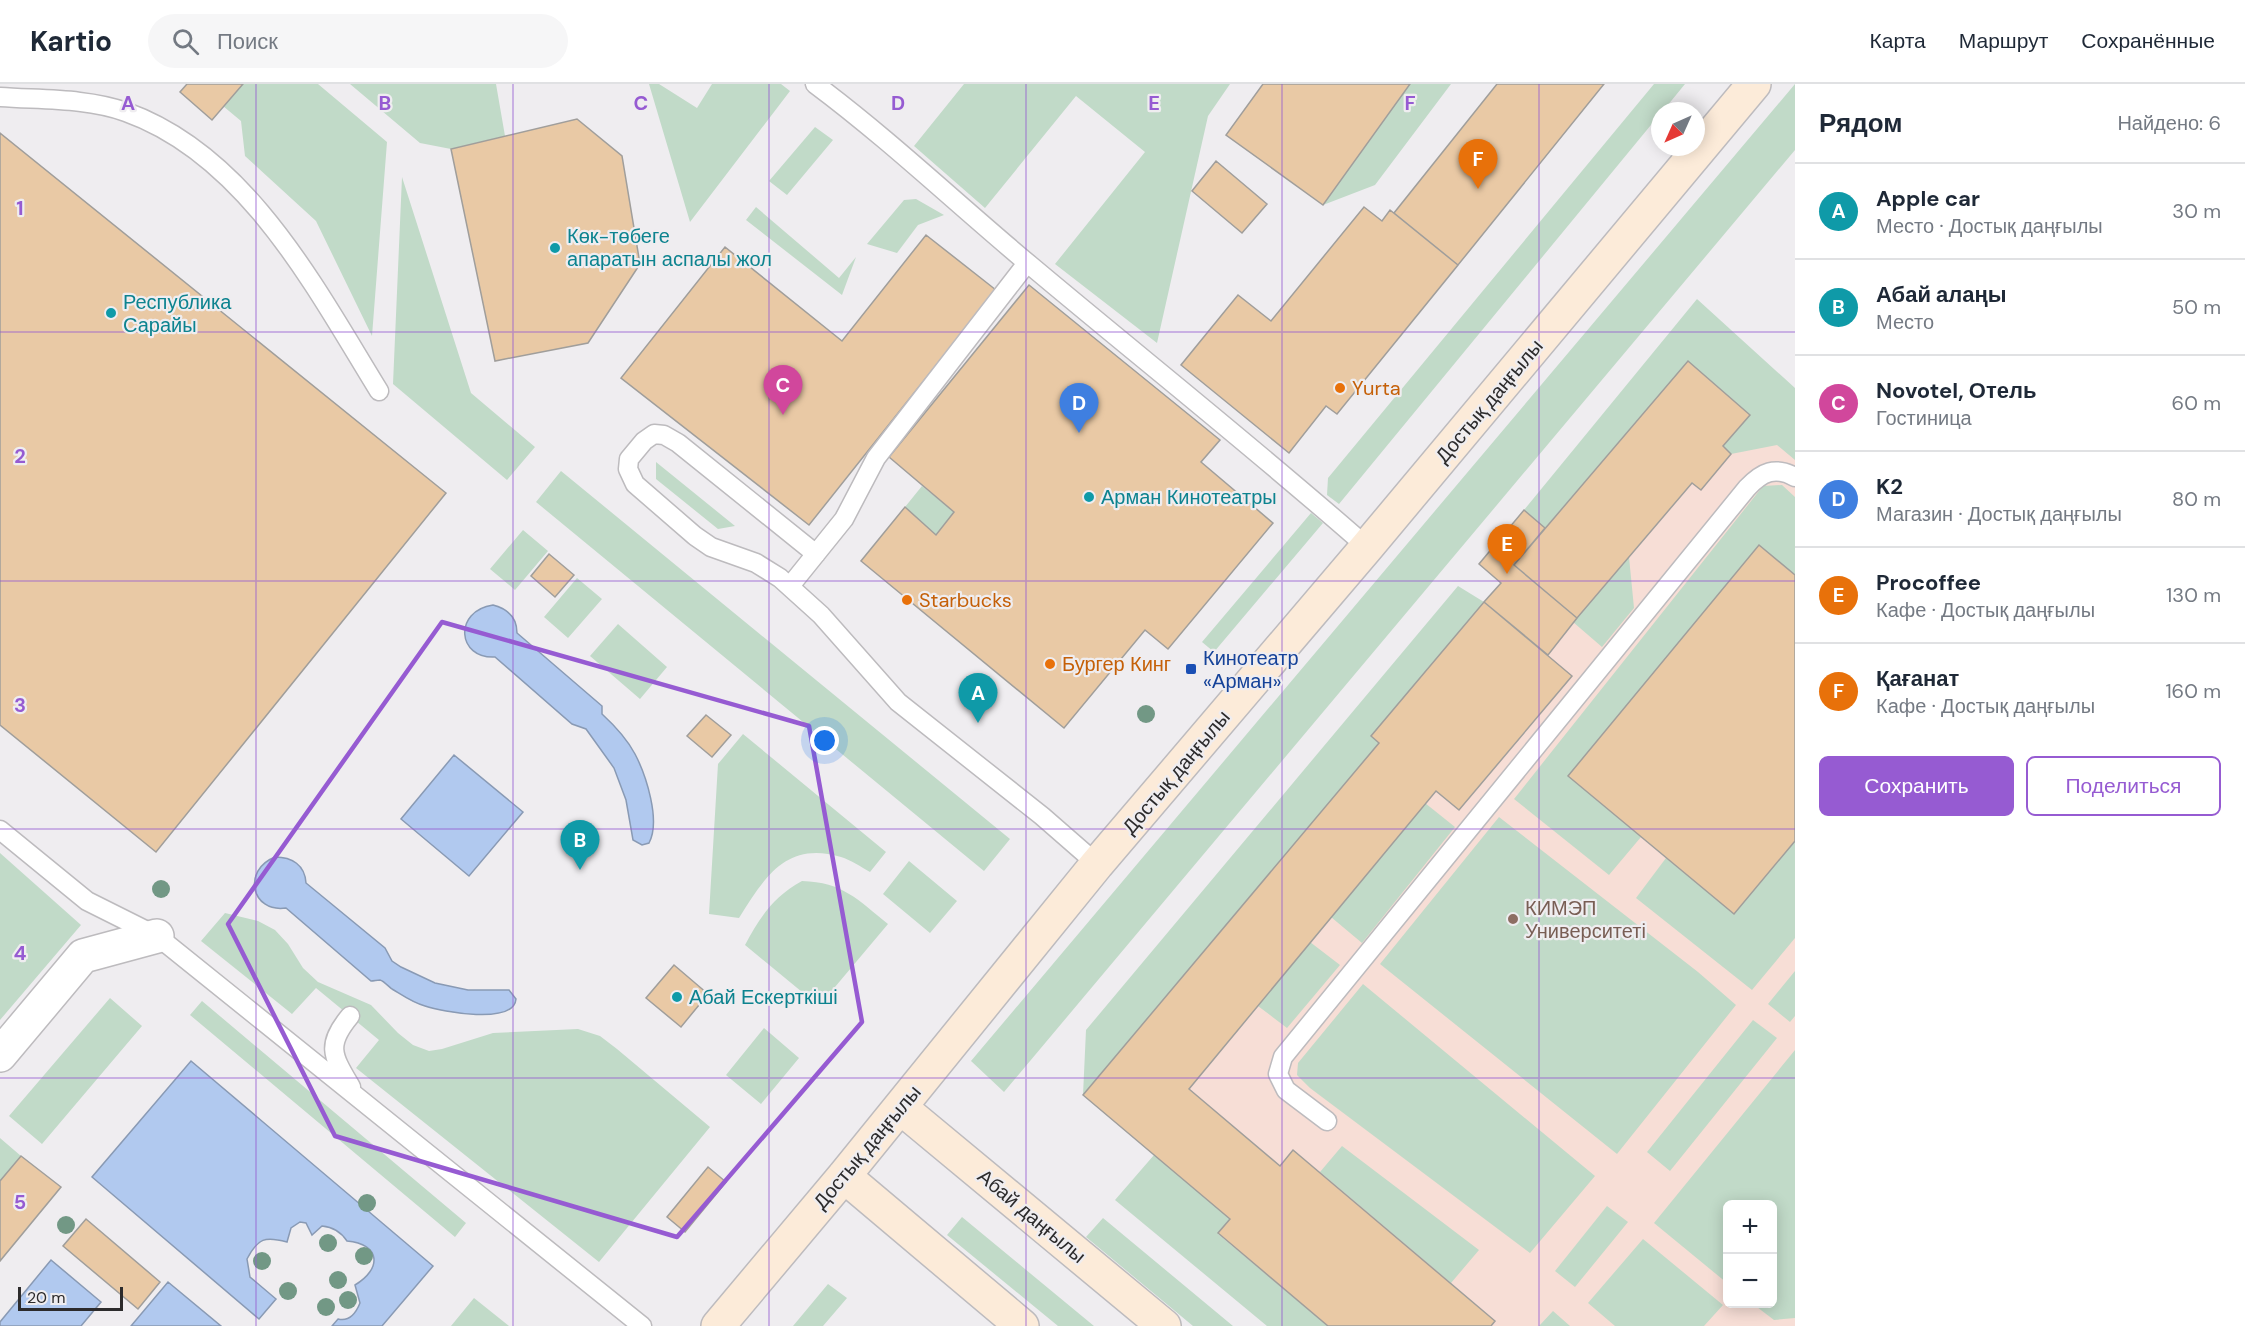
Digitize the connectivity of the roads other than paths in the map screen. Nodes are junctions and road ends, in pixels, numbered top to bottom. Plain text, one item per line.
1 (815, 84) edge
2 (1754, 84) edge
3 (0, 97) edge
4 (1027, 263) junction
5 (379, 391) dead end
6 (1795, 477) edge
7 (1367, 547) junction
8 (816, 555) junction
9 (790, 586) junction
10 (0, 830) edge
11 (1097, 864) junction
12 (157, 936) junction
13 (350, 1016) dead end
14 (0, 1055) edge
15 (357, 1096) junction
16 (900, 1107) junction
17 (1327, 1120) dead end
18 (844, 1176) junction
19 (642, 1326) edge
20 (718, 1326) edge
21 (1022, 1326) edge
22 (1164, 1326) edge

1 - 4 lane
2 - 7 main road, Достық даңғылы
3 - 5 lane
4 - 7 lane
4 - 8 lane
6 - 17 lane
7 - 11 main road, Достық даңғылы
8 - 9 lane
8 - 9 lane
9 - 11 lane
10 - 12 lane
11 - 16 main road, Достық даңғылы
12 - 14 street
12 - 15 lane
13 - 15 lane
15 - 19 lane
16 - 18 main road, Достық даңғылы
16 - 22 main road, Абай даңғылы
18 - 20 main road, Достық даңғылы
18 - 21 main road

